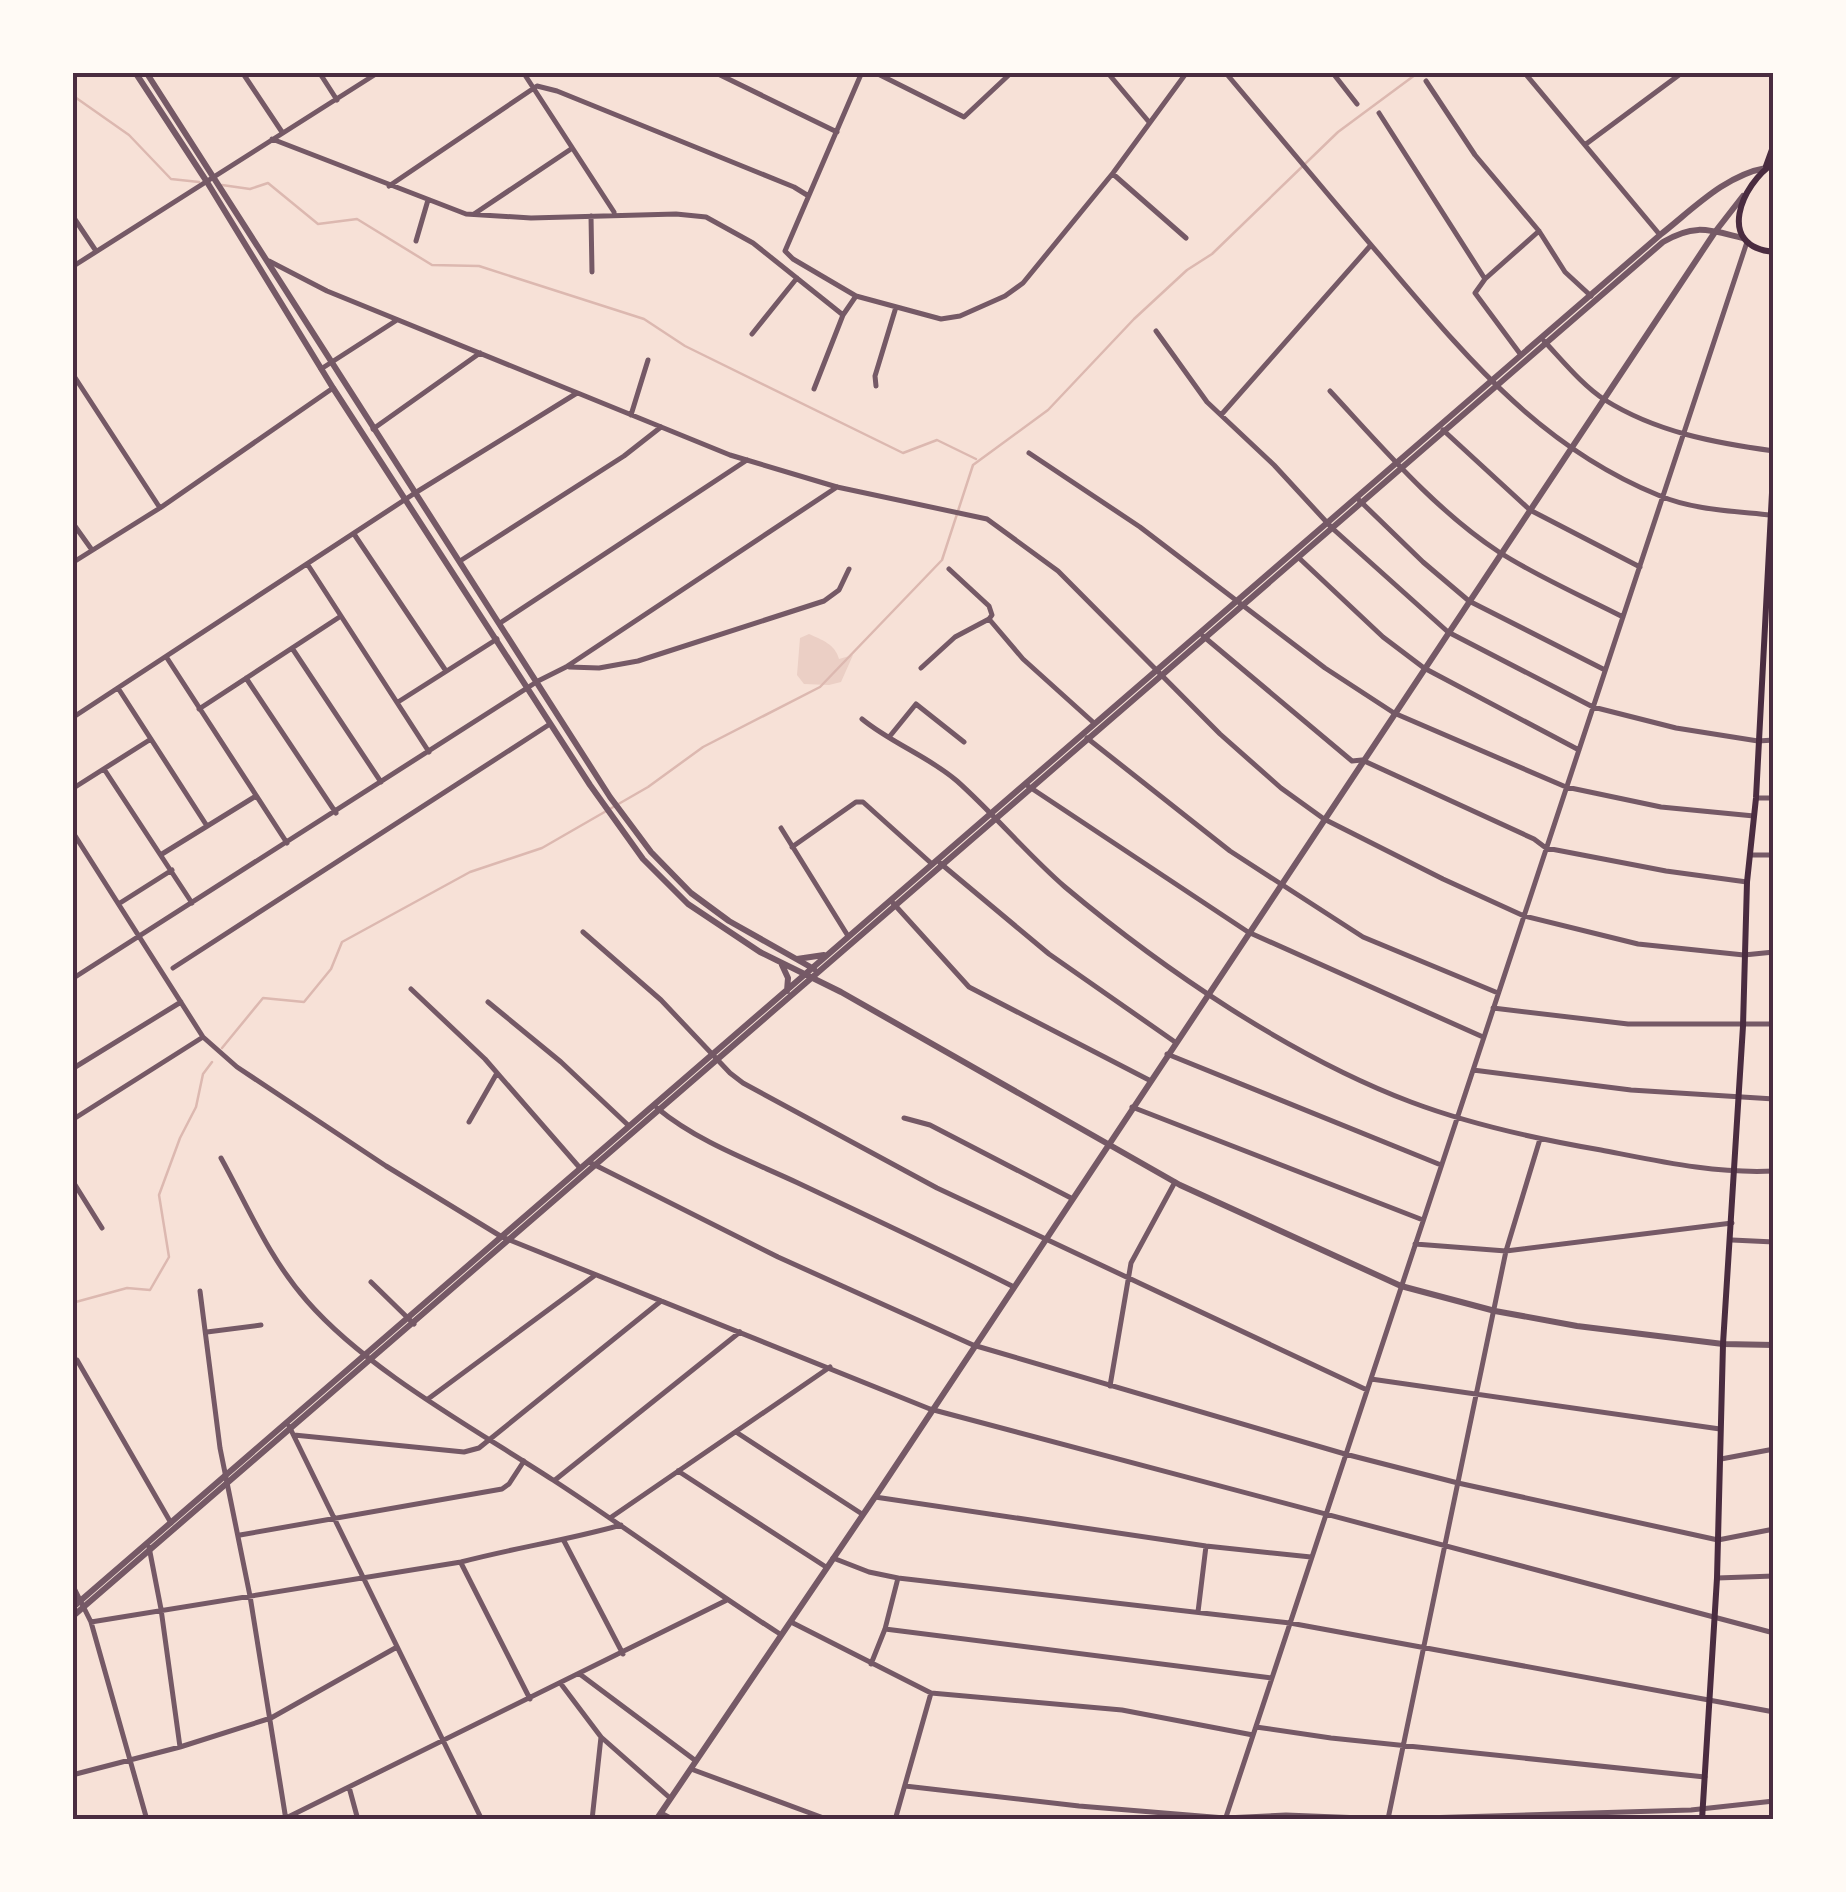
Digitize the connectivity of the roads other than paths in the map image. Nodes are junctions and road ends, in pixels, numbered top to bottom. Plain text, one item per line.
1 (135, 72) edge
2 (146, 72) edge
3 (242, 72) edge
4 (319, 72) edge
5 (364, 72) edge
6 (380, 72) edge
7 (523, 72) edge
8 (714, 72) edge
9 (862, 72) edge
10 (874, 72) edge
11 (1012, 72) edge
12 (1107, 72) edge
13 (1187, 72) edge
14 (1225, 72) edge
15 (1332, 72) edge
16 (1524, 72) edge
17 (1683, 72) edge
18 (370, 79) junction
19 (1426, 81) dead end
20 (534, 88) junction
21 (336, 100) junction
22 (1357, 104) dead end
23 (1379, 113) dead end
24 (1149, 122) junction
25 (282, 132) junction
26 (838, 132) junction
27 (272, 139) junction
28 (1586, 144) junction
29 (1774, 144) edge
30 (571, 148) junction
31 (1774, 162) edge
32 (1766, 168) junction
33 (1113, 173) junction
34 (216, 177) junction
35 (207, 182) junction
36 (389, 186) junction
37 (1750, 189) junction
38 (807, 195) junction
39 (428, 200) junction
40 (474, 214) junction
41 (615, 214) junction
42 (72, 215) edge
43 (590, 216) junction
44 (1539, 231) junction
45 (1715, 232) junction
46 (1660, 235) junction
47 (1186, 238) dead end
48 (1745, 240) junction
49 (416, 241) dead end
50 (1371, 245) junction
51 (96, 251) junction
52 (1774, 252) edge
53 (262, 258) junction
54 (72, 267) edge
55 (592, 272) dead end
56 (797, 278) junction
57 (1485, 280) junction
58 (856, 296) junction
59 (1592, 296) junction
60 (896, 306) junction
61 (843, 315) junction
62 (397, 320) junction
63 (1156, 331) dead end
64 (752, 334) dead end
65 (1544, 341) junction
66 (480, 353) junction
67 (1521, 356) junction
68 (648, 360) dead end
69 (332, 362) junction
70 (321, 368) junction
71 (72, 373) edge
72 (1493, 385) junction
73 (876, 386) dead end
74 (333, 388) junction
75 (814, 389) dead end
76 (1330, 391) dead end
77 (578, 392) junction
78 (1603, 399) junction
79 (632, 415) junction
80 (1221, 415) junction
81 (662, 428) junction
82 (373, 429) junction
83 (1442, 429) junction
84 (1683, 436) junction
85 (1570, 450) junction
86 (1774, 452) edge
87 (1029, 453) dead end
88 (747, 460) junction
89 (1400, 465) junction
90 (838, 487) junction
91 (415, 493) junction
92 (1662, 498) junction
93 (406, 499) junction
94 (1359, 500) junction
95 (160, 508) junction
96 (1530, 510) junction
97 (1772, 515) edge
98 (72, 522) edge
99 (1330, 525) junction
100 (354, 534) junction
101 (92, 550) junction
102 (1501, 553) junction
103 (1296, 555) junction
104 (460, 561) junction
105 (72, 563) edge
106 (308, 564) junction
107 (1640, 566) junction
108 (849, 569) dead end
109 (949, 569) dead end
110 (1770, 588) edge
111 (1469, 600) junction
112 (1240, 603) junction
113 (341, 616) junction
114 (1623, 618) junction
115 (989, 619) junction
116 (500, 623) junction
117 (1448, 632) junction
118 (1202, 635) junction
119 (497, 640) junction
120 (292, 648) junction
121 (167, 658) junction
122 (566, 667) junction
123 (921, 668) dead end
124 (1424, 668) junction
125 (1605, 670) junction
126 (1160, 671) junction
127 (446, 672) junction
128 (246, 678) junction
129 (538, 682) junction
130 (118, 688) junction
131 (528, 688) junction
132 (397, 702) junction
133 (1593, 706) junction
134 (199, 709) junction
135 (1394, 713) junction
136 (72, 718) edge
137 (862, 719) dead end
138 (1094, 723) junction
139 (550, 724) junction
140 (890, 736) junction
141 (1085, 736) junction
142 (151, 739) junction
143 (1774, 740) edge
144 (964, 742) dead end
145 (1758, 742) junction
146 (1579, 750) junction
147 (428, 752) junction
148 (1362, 760) junction
149 (104, 769) junction
150 (381, 782) junction
151 (1028, 786) junction
152 (1566, 787) junction
153 (72, 789) edge
154 (256, 796) junction
155 (1756, 798) junction
156 (1774, 798) edge
157 (336, 813) junction
158 (1754, 816) junction
159 (992, 818) junction
160 (1324, 819) junction
161 (207, 826) junction
162 (781, 828) dead end
163 (72, 831) edge
164 (287, 844) junction
165 (792, 846) junction
166 (1546, 848) junction
167 (162, 854) junction
168 (1751, 855) junction
169 (1774, 855) edge
170 (938, 865) junction
171 (172, 870) junction
172 (1746, 882) junction
173 (1280, 885) junction
174 (192, 903) junction
175 (894, 903) junction
176 (119, 904) junction
177 (1524, 916) junction
178 (582, 932) dead end
179 (1248, 932) junction
180 (139, 936) junction
181 (850, 940) junction
182 (1774, 952) edge
183 (830, 953) junction
184 (1744, 954) junction
185 (794, 959) junction
186 (781, 964) junction
187 (173, 968) dead end
188 (811, 974) junction
189 (72, 979) edge
190 (411, 988) dead end
191 (787, 991) junction
192 (1208, 993) junction
193 (1498, 993) junction
194 (181, 1002) junction
195 (488, 1002) dead end
196 (1493, 1008) junction
197 (1774, 1024) edge
198 (1743, 1026) junction
199 (204, 1037) junction
200 (1483, 1038) junction
201 (1174, 1042) junction
202 (1167, 1054) junction
203 (715, 1057) junction
204 (72, 1069) edge
205 (1473, 1070) junction
206 (497, 1073) junction
207 (1149, 1080) junction
208 (1774, 1098) edge
209 (1738, 1099) junction
210 (1131, 1107) junction
211 (657, 1108) junction
212 (904, 1118) dead end
213 (1457, 1118) junction
214 (72, 1120) edge
215 (469, 1122) dead end
216 (632, 1129) junction
217 (1540, 1139) junction
218 (1106, 1144) junction
219 (221, 1158) dead end
220 (592, 1164) junction
221 (1441, 1166) junction
222 (1774, 1171) edge
223 (583, 1172) junction
224 (1735, 1173) junction
225 (72, 1180) edge
226 (1175, 1182) junction
227 (1071, 1198) junction
228 (1423, 1220) junction
229 (1732, 1222) junction
230 (102, 1228) dead end
231 (505, 1239) junction
232 (1044, 1239) junction
233 (1732, 1240) junction
234 (1774, 1242) edge
235 (1415, 1244) junction
236 (1506, 1251) junction
237 (596, 1276) junction
238 (1128, 1280) junction
239 (371, 1282) dead end
240 (1012, 1286) junction
241 (1401, 1286) junction
242 (200, 1292) dead end
243 (661, 1301) junction
244 (1495, 1311) junction
245 (412, 1321) junction
246 (261, 1325) dead end
247 (207, 1332) junction
248 (740, 1332) junction
249 (1723, 1344) junction
250 (1774, 1345) edge
251 (973, 1346) junction
252 (370, 1357) junction
253 (77, 1360) dead end
254 (830, 1368) junction
255 (1370, 1379) junction
256 (1110, 1386) junction
257 (1366, 1390) junction
258 (1475, 1397) junction
259 (428, 1399) junction
260 (930, 1409) junction
261 (291, 1429) junction
262 (1720, 1430) junction
263 (736, 1432) junction
264 (490, 1440) junction
265 (1774, 1450) edge
266 (1345, 1454) junction
267 (1721, 1459) junction
268 (524, 1461) junction
269 (678, 1471) junction
270 (227, 1480) junction
271 (555, 1481) junction
272 (1458, 1483) junction
273 (875, 1496) junction
274 (862, 1514) junction
275 (1325, 1515) junction
276 (336, 1518) junction
277 (610, 1518) junction
278 (171, 1524) junction
279 (620, 1525) junction
280 (1774, 1529) edge
281 (239, 1535) junction
282 (1718, 1540) junction
283 (564, 1542) junction
284 (1206, 1546) junction
285 (149, 1547) junction
286 (1444, 1547) junction
287 (833, 1558) junction
288 (1311, 1558) junction
289 (461, 1562) junction
290 (826, 1567) junction
291 (1774, 1576) edge
292 (366, 1578) junction
293 (898, 1578) junction
294 (1717, 1578) junction
295 (72, 1584) edge
296 (250, 1596) junction
297 (727, 1600) junction
298 (83, 1603) junction
299 (72, 1608) edge
300 (161, 1609) junction
301 (1198, 1612) junction
302 (1714, 1616) junction
303 (72, 1617) edge
304 (790, 1621) junction
305 (91, 1622) junction
306 (1290, 1623) junction
307 (885, 1629) junction
308 (1774, 1633) edge
309 (780, 1634) junction
310 (398, 1646) junction
311 (1425, 1648) junction
312 (622, 1654) junction
313 (871, 1664) junction
314 (580, 1674) junction
315 (1272, 1678) junction
316 (562, 1684) junction
317 (931, 1693) junction
318 (530, 1699) junction
319 (1709, 1700) junction
320 (1774, 1712) edge
321 (271, 1718) junction
322 (1256, 1727) junction
323 (1253, 1735) junction
324 (601, 1738) junction
325 (444, 1740) junction
326 (1405, 1744) junction
327 (180, 1746) junction
328 (132, 1760) junction
329 (696, 1761) junction
330 (690, 1769) junction
331 (72, 1775) edge
332 (1705, 1777) junction
333 (904, 1786) junction
334 (348, 1787) junction
335 (670, 1798) junction
336 (1774, 1801) edge
337 (1702, 1809) junction
338 (658, 1816) edge
339 (820, 1818) edge
340 (284, 1819) edge
341 (1225, 1819) edge
342 (1388, 1819) edge
343 (147, 1820) edge
344 (358, 1820) edge
345 (482, 1820) edge
346 (592, 1820) edge
347 (674, 1820) edge
348 (829, 1820) edge
349 (895, 1820) edge
350 (1702, 1820) edge

1 - 35 street
2 - 34 street
3 - 25 street
4 - 21 street
5 - 18 street
6 - 18 street
7 - 20 street
8 - 26 street
9 - 26 street
10 - 11 street
12 - 24 street
13 - 24 street
14 - 50 street
15 - 22 street
16 - 28 street
17 - 28 street
18 - 21 street
19 - 44 street
20 - 30 street
20 - 36 street
20 - 38 street
21 - 25 street
23 - 57 street
24 - 33 street
25 - 27 street
26 - 38 street
27 - 34 street
27 - 36 street
28 - 46 street
29 - 32 main road
30 - 40 street
30 - 41 street
31 - 32 main road
32 - 37 main road
32 - 46 street
33 - 47 street
33 - 60 street
34 - 35 street
34 - 53 street
35 - 51 street
35 - 70 street
36 - 39 street
37 - 45 street
37 - 48 main road
38 - 58 street
39 - 40 street
39 - 49 street
40 - 43 street
41 - 43 street
41 - 56 street
42 - 51 street
43 - 55 street
44 - 57 street
44 - 59 street
45 - 48 street
45 - 65 street
45 - 78 street
46 - 59 street
48 - 52 main road
48 - 84 street
50 - 72 street
50 - 80 street
51 - 54 street
53 - 62 street
53 - 69 street
56 - 61 street
56 - 64 street
57 - 67 street
58 - 60 street
58 - 61 street
59 - 65 street
60 - 73 street
61 - 75 street
62 - 66 street
62 - 69 street
63 - 80 street
65 - 67 street
65 - 72 street
65 - 78 street
66 - 77 street
66 - 82 street
67 - 72 street
68 - 79 street
69 - 70 street
69 - 82 street
70 - 74 street
71 - 95 street
72 - 83 street
72 - 85 street
74 - 93 street
74 - 95 street
76 - 89 street
77 - 79 street
77 - 91 street
78 - 84 street
78 - 85 street
79 - 81 street
80 - 99 street
81 - 88 street
81 - 104 street
82 - 91 street
83 - 89 street
83 - 96 street
84 - 86 street
84 - 92 street
85 - 92 street
85 - 96 street
86 - 97 main road
87 - 112 street
88 - 90 street
88 - 116 street
89 - 94 street
89 - 102 street
90 - 122 street
90 - 126 street
91 - 93 street
91 - 104 street
92 - 97 street
92 - 107 street
93 - 100 street
93 - 119 street
94 - 99 street
94 - 111 street
95 - 101 street
96 - 102 street
96 - 107 street
97 - 110 main road
98 - 101 street
99 - 103 street
99 - 117 street
100 - 106 street
100 - 127 street
101 - 105 street
102 - 111 street
102 - 114 street
103 - 112 street
103 - 124 street
104 - 116 street
106 - 113 street
106 - 121 street
107 - 114 street
108 - 122 street
109 - 115 street
110 - 145 main road
111 - 117 street
111 - 125 street
112 - 118 street
112 - 135 street
113 - 120 street
113 - 132 street
114 - 125 street
115 - 123 street
115 - 138 street
116 - 129 street
117 - 124 street
117 - 133 street
118 - 126 street
118 - 148 street
119 - 127 street
119 - 131 street
120 - 128 street
120 - 150 street
121 - 130 street
121 - 134 street
122 - 129 street
124 - 135 street
124 - 146 street
125 - 133 street
126 - 138 street
126 - 141 street
126 - 160 street
127 - 132 street
128 - 134 street
128 - 157 street
129 - 131 street
129 - 185 street
130 - 136 street
130 - 142 street
131 - 139 street
131 - 147 street
132 - 147 street
133 - 145 street
133 - 146 street
134 - 154 street
135 - 148 street
135 - 152 street
137 - 140 street
138 - 141 street
139 - 186 street
139 - 187 street
140 - 144 street
140 - 159 street
141 - 151 street
141 - 173 street
142 - 149 street
142 - 161 street
143 - 145 street
145 - 155 main road
146 - 152 street
147 - 150 street
148 - 160 street
148 - 166 street
149 - 153 street
149 - 167 street
150 - 157 street
151 - 159 street
151 - 179 street
152 - 158 street
152 - 166 street
154 - 161 street
154 - 164 street
155 - 156 street
155 - 158 main road
157 - 164 street
158 - 168 main road
159 - 170 street
159 - 192 street
160 - 173 street
160 - 177 street
161 - 167 street
162 - 165 street
163 - 176 street
164 - 174 street
165 - 170 street
165 - 181 street
166 - 172 street
166 - 177 street
167 - 171 street
168 - 169 street
168 - 172 main road
170 - 175 street
170 - 201 street
171 - 174 street
171 - 176 street
172 - 184 main road
173 - 179 street
173 - 193 street
174 - 180 street
175 - 181 street
175 - 207 street
176 - 180 street
177 - 184 street
177 - 193 street
178 - 203 street
179 - 192 street
179 - 200 street
180 - 189 street
180 - 194 street
181 - 183 street
181 - 188 street
182 - 184 street
183 - 185 street
183 - 188 street
184 - 198 main road
185 - 188 street
186 - 188 street
186 - 191 street
188 - 191 street
188 - 203 street
188 - 218 street
190 - 206 street
191 - 203 street
192 - 201 street
192 - 213 street
193 - 196 street
194 - 199 street
194 - 204 street
195 - 216 street
196 - 198 street
196 - 200 street
197 - 198 street
198 - 209 main road
199 - 214 street
199 - 231 street
200 - 205 street
201 - 202 street
202 - 207 street
202 - 221 street
203 - 211 street
203 - 232 street
205 - 209 street
205 - 213 street
206 - 215 street
206 - 223 street
207 - 210 street
208 - 209 street
209 - 224 main road
210 - 218 street
210 - 228 street
211 - 216 street
211 - 240 street
212 - 227 street
213 - 217 street
213 - 221 street
216 - 220 street
217 - 224 street
217 - 236 street
218 - 226 street
218 - 227 street
219 - 252 street
220 - 223 street
220 - 251 street
221 - 228 street
222 - 224 street
223 - 231 street
224 - 229 main road
225 - 230 street
226 - 238 street
226 - 241 street
227 - 232 street
228 - 235 street
229 - 233 main road
229 - 236 street
231 - 237 street
231 - 245 street
232 - 238 street
232 - 240 street
233 - 234 street
233 - 249 main road
235 - 236 street
235 - 241 street
236 - 244 street
237 - 243 street
237 - 259 street
238 - 256 street
238 - 257 street
239 - 245 street
240 - 251 street
241 - 244 street
241 - 255 street
242 - 247 street
243 - 248 street
243 - 264 street
244 - 249 street
244 - 258 street
245 - 252 street
246 - 247 street
247 - 270 street
248 - 254 street
248 - 271 street
249 - 250 street
249 - 262 main road
251 - 256 street
251 - 260 street
252 - 259 street
252 - 261 street
253 - 278 street
254 - 260 street
254 - 263 street
255 - 257 street
255 - 258 street
256 - 266 street
257 - 266 street
258 - 262 street
258 - 272 street
259 - 264 street
260 - 273 street
260 - 275 street
261 - 264 street
261 - 270 street
261 - 276 street
262 - 267 main road
263 - 269 street
263 - 274 street
264 - 268 street
265 - 267 street
266 - 272 street
266 - 275 street
267 - 282 main road
268 - 271 street
268 - 276 street
269 - 277 street
269 - 290 street
270 - 278 street
270 - 281 street
270 - 285 street
271 - 277 street
272 - 282 street
272 - 286 street
273 - 274 street
273 - 284 street
274 - 287 street
275 - 286 street
275 - 288 street
276 - 281 street
276 - 292 street
277 - 279 street
278 - 285 street
279 - 283 street
279 - 297 street
280 - 282 street
281 - 296 street
282 - 294 main road
283 - 289 street
283 - 312 street
284 - 288 street
284 - 301 street
285 - 298 street
285 - 300 street
286 - 302 street
286 - 311 street
287 - 290 street
287 - 293 street
288 - 306 street
289 - 292 street
289 - 318 street
290 - 304 street
291 - 294 street
292 - 296 street
292 - 310 street
293 - 301 street
293 - 307 street
294 - 302 main road
295 - 298 street
296 - 300 street
296 - 321 street
297 - 309 street
297 - 312 street
298 - 299 street
298 - 303 street
298 - 305 street
300 - 305 street
300 - 327 street
301 - 306 street
302 - 308 street
302 - 319 main road
304 - 309 street
304 - 313 street
305 - 328 street
306 - 311 street
306 - 315 street
307 - 313 street
307 - 315 street
309 - 329 street
310 - 321 street
310 - 325 street
311 - 319 street
311 - 326 street
312 - 314 street
313 - 317 street
314 - 316 street
314 - 329 street
315 - 322 street
316 - 318 street
316 - 324 street
317 - 323 street
317 - 333 street
318 - 325 street
319 - 320 street
319 - 332 main road
321 - 327 street
321 - 340 street
322 - 323 street
322 - 326 street
323 - 341 street
324 - 335 street
324 - 346 street
325 - 334 street
325 - 345 street
326 - 332 street
326 - 342 street
327 - 328 street
328 - 331 street
328 - 343 street
329 - 330 street
330 - 335 street
330 - 339 street
332 - 337 main road
333 - 341 street
333 - 349 street
334 - 340 street
334 - 344 street
335 - 338 street
336 - 337 street
337 - 342 street
337 - 350 main road
338 - 347 street
339 - 348 street
341 - 342 street

